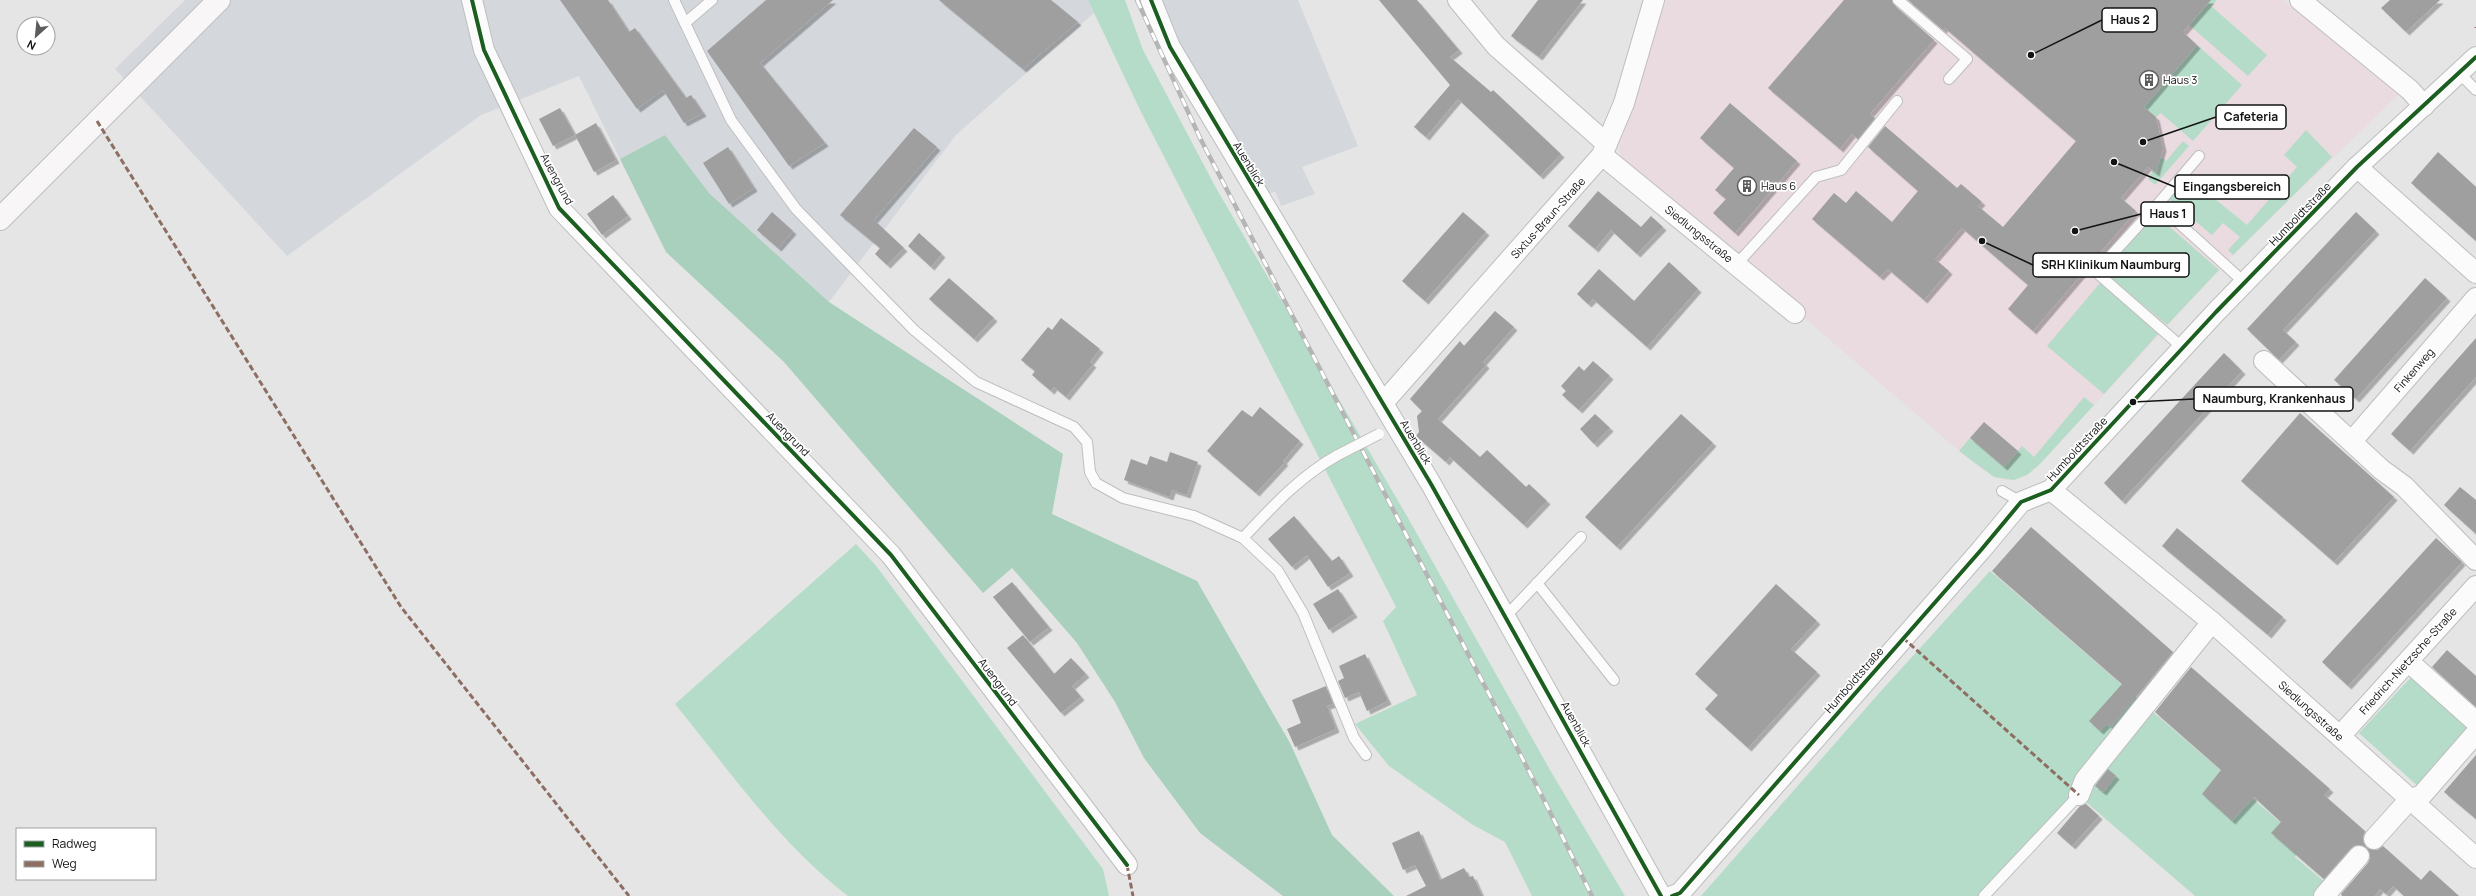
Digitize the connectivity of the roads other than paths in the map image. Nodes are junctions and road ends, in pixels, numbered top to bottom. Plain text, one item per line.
1 (219, 0) edge
2 (472, 0) edge
3 (674, 0) edge
4 (712, 0) edge
5 (1150, 0) edge
6 (1458, 0) edge
7 (1654, 0) edge
8 (1898, 0) edge
9 (2300, 0) edge
10 (685, 23) junction
11 (2476, 57) edge
12 (2459, 73) junction
13 (1949, 79) dead end
14 (2476, 90) edge
15 (1898, 102) dead end
16 (2424, 106) junction
17 (1604, 150) junction
18 (2199, 156) dead end
19 (2357, 167) junction
20 (2158, 204) junction
21 (0, 219) edge
22 (1736, 265) junction
23 (2476, 273) edge
24 (2245, 283) junction
25 (2476, 298) edge
26 (1795, 313) dead end
27 (2182, 348) junction
28 (2264, 361) dead end
29 (1383, 403) junction
30 (1387, 430) junction
31 (2352, 441) junction
32 (2051, 490) junction
33 (2002, 491) dead end
34 (2021, 502) junction
35 (1581, 537) dead end
36 (1243, 538) junction
37 (2476, 560) edge
38 (1537, 583) junction
39 (2476, 586) edge
40 (1506, 616) junction
41 (2212, 622) junction
42 (2409, 662) junction
43 (1614, 680) dead end
44 (2476, 722) edge
45 (2476, 733) edge
46 (2340, 736) junction
47 (1366, 755) dead end
48 (2079, 795) joint
49 (2409, 800) junction
50 (2374, 839) dead end
51 (2359, 856) dead end
52 (2476, 858) edge
53 (1127, 865) dead end
54 (1661, 896) edge
55 (1672, 896) edge
56 (1984, 896) edge
57 (2324, 896) edge

1 - 21 main road
2 - 53 street, Auengrund
3 - 10 lane
4 - 10 lane
5 - 29 street, Auenblick
6 - 17 street, Siedlungsstraße
7 - 17 street, Sixtus-Braun-Straße
8 - 13 lane
9 - 16 street
10 - 36 lane
11 - 12 street, Humboldtstraße
12 - 14 lane
12 - 16 street, Humboldtstraße
15 - 22 lane
16 - 19 street, Humboldtstraße
17 - 22 street, Siedlungsstraße
17 - 29 street, Sixtus-Braun-Straße
18 - 20 lane
19 - 23 street
19 - 24 street, Humboldtstraße
20 - 24 lane
20 - 27 lane
22 - 26 street, Siedlungsstraße
24 - 27 street, Humboldtstraße
25 - 31 street, Finkenweg
27 - 32 street, Humboldtstraße
28 - 31 street
29 - 30 street, Auenblick
30 - 36 lane, bridge
30 - 40 street, Auenblick
31 - 37 street
32 - 34 street, Humboldtstraße
32 - 41 street, Siedlungsstraße
33 - 34 lane
34 - 55 street, Humboldtstraße
35 - 38 lane
36 - 47 lane
38 - 40 lane
38 - 43 lane
39 - 42 street, Friedrich-Nietzsche-Straße
40 - 54 street, Auenblick
41 - 46 street, Siedlungsstraße
41 - 48 street
42 - 44 street
42 - 46 street, Friedrich-Nietzsche-Straße
45 - 49 street
46 - 49 street, Siedlungsstraße
48 - 56 lane
49 - 50 street
49 - 52 street, Siedlungsstraße
51 - 57 street

